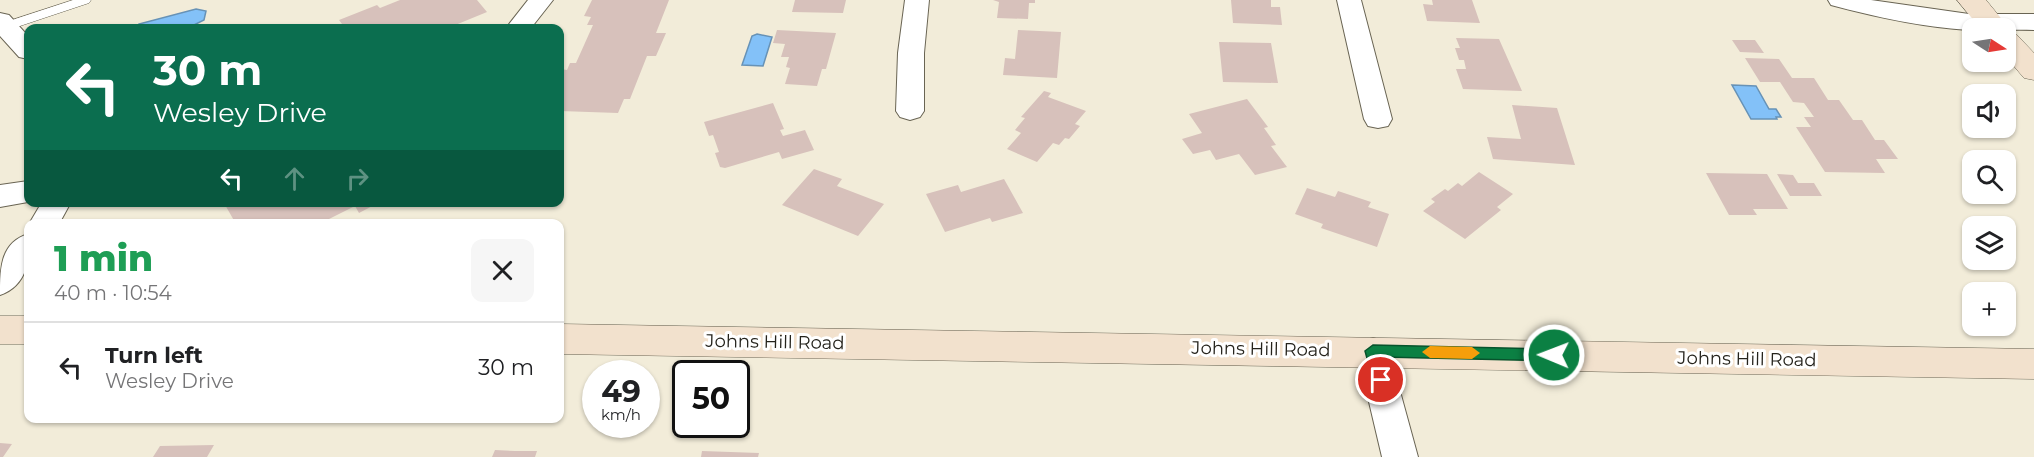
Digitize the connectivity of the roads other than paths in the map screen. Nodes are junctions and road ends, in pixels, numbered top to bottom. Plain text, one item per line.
1 (85, 0) edge
2 (541, 0) edge
3 (917, 0) edge
4 (1349, 0) edge
5 (1840, 0) edge
6 (1971, 0) edge
7 (1986, 18) edge
8 (2034, 22) edge
9 (2, 24) edge
10 (521, 24) edge
11 (1962, 25) edge
12 (2016, 26) edge
13 (24, 47) edge
14 (2016, 52) edge
15 (2034, 71) edge
16 (910, 111) dead end
17 (1378, 119) dead end
18 (24, 193) edge
19 (0, 196) edge
20 (24, 250) edge
21 (0, 283) edge
22 (0, 330) edge
23 (24, 330) edge
24 (564, 339) edge
25 (1373, 351) junction
26 (2034, 364) edge
27 (1400, 457) edge

1 - 9 lane
2 - 10 street
3 - 16 street
4 - 17 street
5 - 11 street
6 - 7 main road
8 - 12 street
9 - 13 street
14 - 15 main road
18 - 19 street
20 - 21 street
22 - 23 main road
24 - 25 main road, Johns Hill Road
25 - 26 main road, Johns Hill Road
25 - 27 street

